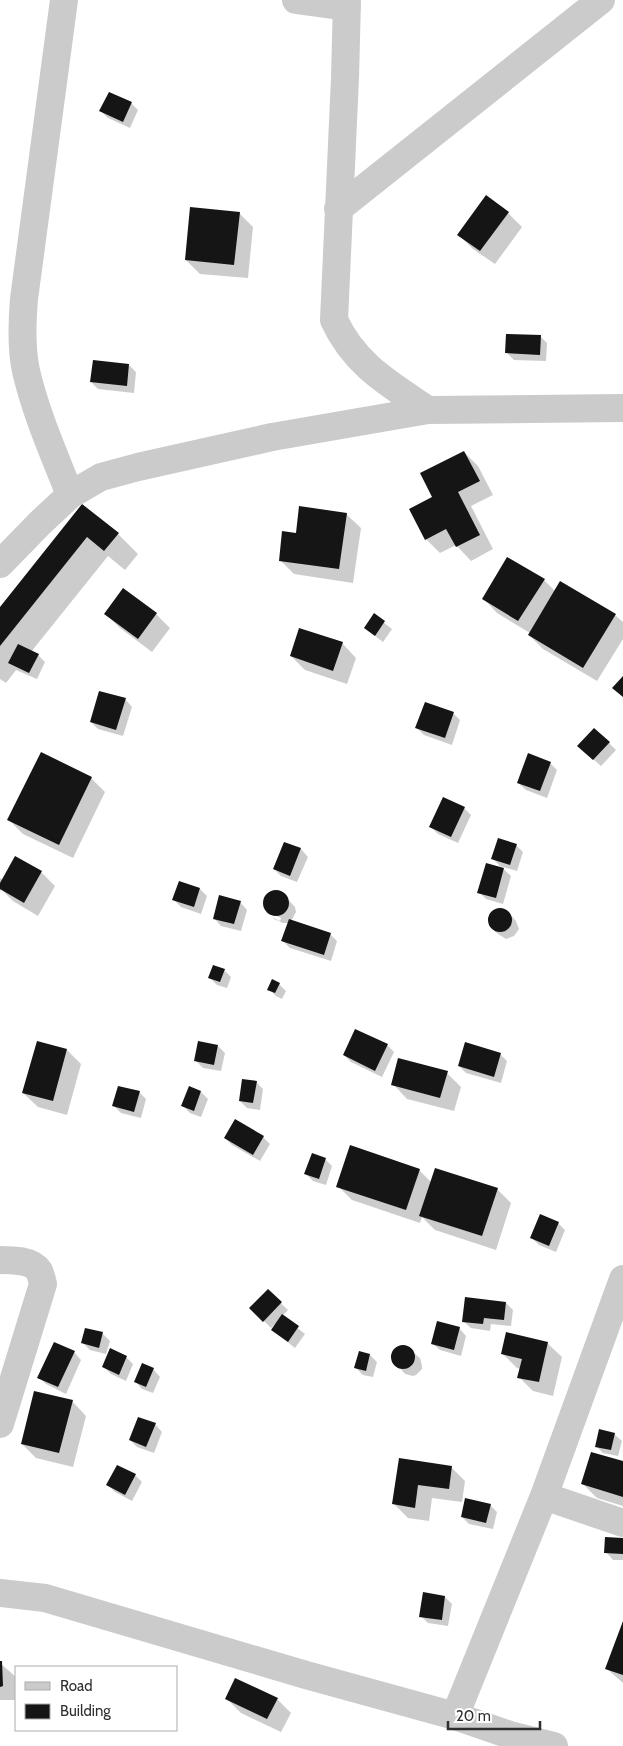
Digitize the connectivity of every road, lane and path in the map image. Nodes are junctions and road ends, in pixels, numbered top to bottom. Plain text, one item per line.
1 (64, 0) edge
2 (296, 0) edge
3 (601, 0) edge
4 (347, 3) edge
5 (338, 209) junction
6 (623, 408) edge
7 (428, 410) junction
8 (70, 495) junction
9 (0, 564) edge
10 (0, 1260) edge
11 (623, 1279) edge
12 (0, 1424) edge
13 (544, 1496) junction
14 (623, 1523) edge
15 (0, 1593) edge
16 (455, 1716) junction
17 (510, 1740) edge
18 (554, 1746) edge

1 - 8 street
2 - 4 street
3 - 5 street
4 - 5 street
5 - 7 street
6 - 7 street
7 - 8 street
8 - 9 street
10 - 12 street
11 - 13 street
13 - 14 street
13 - 16 street
15 - 16 street
16 - 17 street
17 - 18 street

